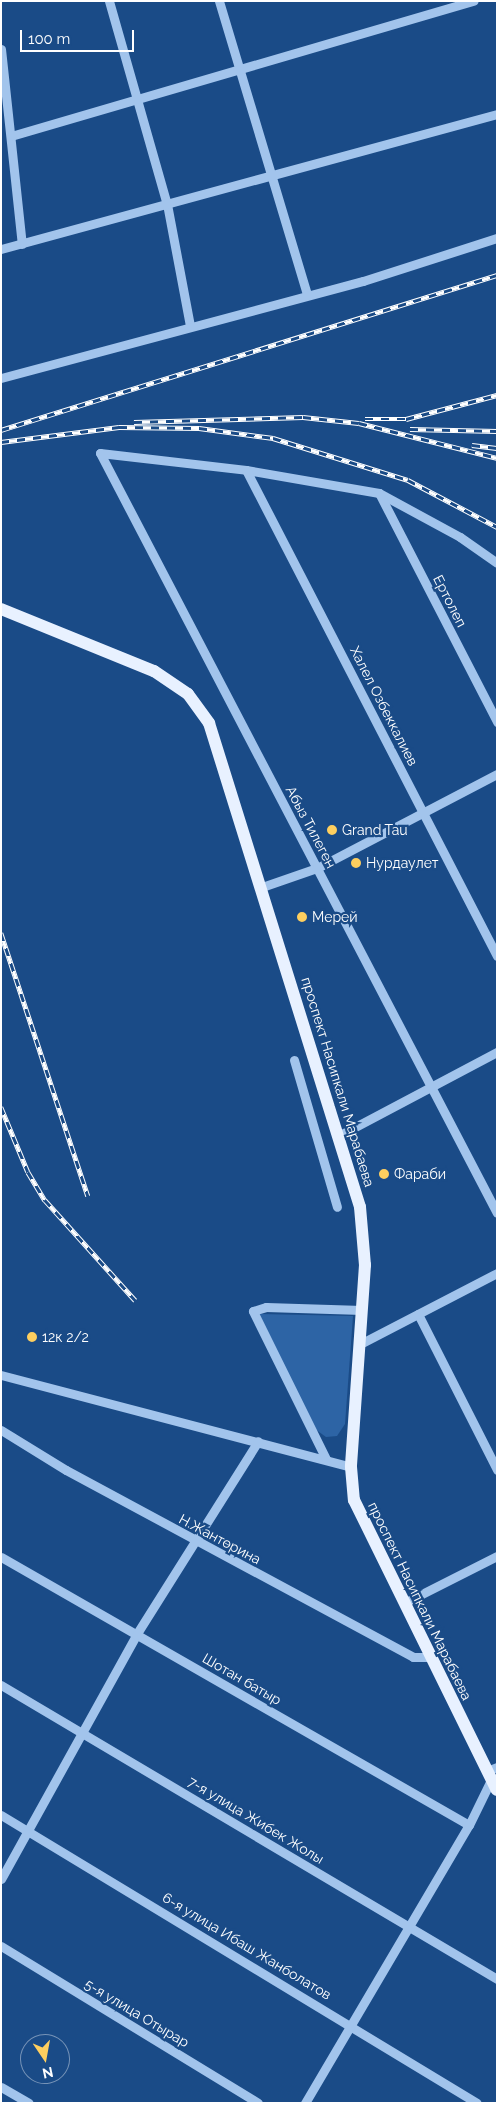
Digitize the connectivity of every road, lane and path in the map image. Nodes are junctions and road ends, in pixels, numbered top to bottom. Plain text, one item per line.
1 (110, 1) edge
2 (219, 1) edge
3 (474, 1) edge
4 (1, 49) edge
5 (238, 67) junction
6 (137, 98) junction
7 (497, 114) edge
8 (12, 136) junction
9 (269, 177) junction
10 (167, 204) junction
11 (497, 238) edge
12 (22, 244) junction
13 (1, 249) edge
14 (308, 295) junction
15 (190, 326) junction
16 (1, 378) edge
17 (246, 470) junction
18 (379, 492) junction
19 (497, 563) edge
20 (1, 609) edge
21 (497, 722) edge
22 (497, 774) edge
23 (423, 812) junction
24 (317, 868) junction
25 (262, 887) junction
26 (497, 956) edge
27 (497, 1052) edge
28 (294, 1060) dead end
29 (431, 1086) junction
30 (340, 1134) junction
31 (336, 1207) dead end
32 (497, 1213) edge
33 (497, 1273) edge
34 (362, 1310) junction
35 (418, 1314) junction
36 (360, 1344) junction
37 (1, 1375) edge
38 (1, 1430) edge
39 (258, 1441) junction
40 (326, 1458) junction
41 (351, 1467) junction
42 (497, 1470) edge
43 (196, 1541) junction
44 (497, 1556) edge
45 (1, 1557) edge
46 (404, 1603) junction
47 (136, 1635) junction
48 (431, 1657) junction
49 (1, 1685) edge
50 (82, 1733) junction
51 (493, 1777) edge
52 (1, 1815) edge
53 (469, 1826) junction
54 (29, 1832) junction
55 (1, 1879) edge
56 (409, 1926) junction
57 (1, 1946) edge
58 (497, 1979) edge
59 (350, 2024) junction
60 (1, 2087) edge
61 (29, 2103) edge
62 (258, 2103) edge
63 (305, 2103) edge
64 (477, 2103) edge

1 - 6 street
2 - 5 street
3 - 5 street
4 - 8 street
5 - 6 street
5 - 9 street
6 - 8 street
6 - 10 street
7 - 9 street
8 - 12 street
9 - 10 street
9 - 14 street
10 - 12 street
10 - 15 street
11 - 14 street
12 - 13 street
14 - 15 street
15 - 16 street
17 - 18 street
17 - 23 street, Халел Озбеккалиев
17 - 24 street, Абыз Тилеген
18 - 19 street
18 - 21 street, Ертолеп
20 - 25 main road, проспект Насипкали Марабаева
22 - 23 street
23 - 24 street
23 - 26 street, Халел Озбеккалиев
24 - 25 street
24 - 29 street, Абыз Тилеген
25 - 30 main road, проспект Насипкали Марабаева
27 - 29 street
28 - 31 street
29 - 30 street
29 - 32 street, Абыз Тилеген
30 - 34 main road, проспект Насипкали Марабаева
33 - 35 street
34 - 36 main road, проспект Насипкали Марабаева
34 - 40 street
35 - 36 street
35 - 42 street
36 - 41 main road, проспект Насипкали Марабаева
37 - 39 street
38 - 43 street, Н.Жантөрина
39 - 40 street
39 - 43 street
40 - 41 street
41 - 46 main road, проспект Насипкали Марабаева
43 - 47 street
43 - 48 street, Н.Жантөрина
44 - 46 street
45 - 47 street, Шотан батыр
46 - 48 main road, проспект Насипкали Марабаева
47 - 50 street
47 - 53 street, Шотан батыр
48 - 51 main road, проспект Насипкали Марабаева
49 - 50 street, 7-я улица Жибек Жолы
50 - 54 street
50 - 56 street, 7-я улица Жибек Жолы
51 - 53 street
52 - 54 street, 6-я улица Ибаш Жанболатов
53 - 56 street
54 - 55 street
54 - 59 street, 6-я улица Ибаш Жанболатов
56 - 58 street, 7-я улица Жибек Жолы
56 - 59 street
57 - 62 street, 5-я улица Отырар
59 - 63 street
59 - 64 street, 6-я улица Ибаш Жанболатов
60 - 61 street

